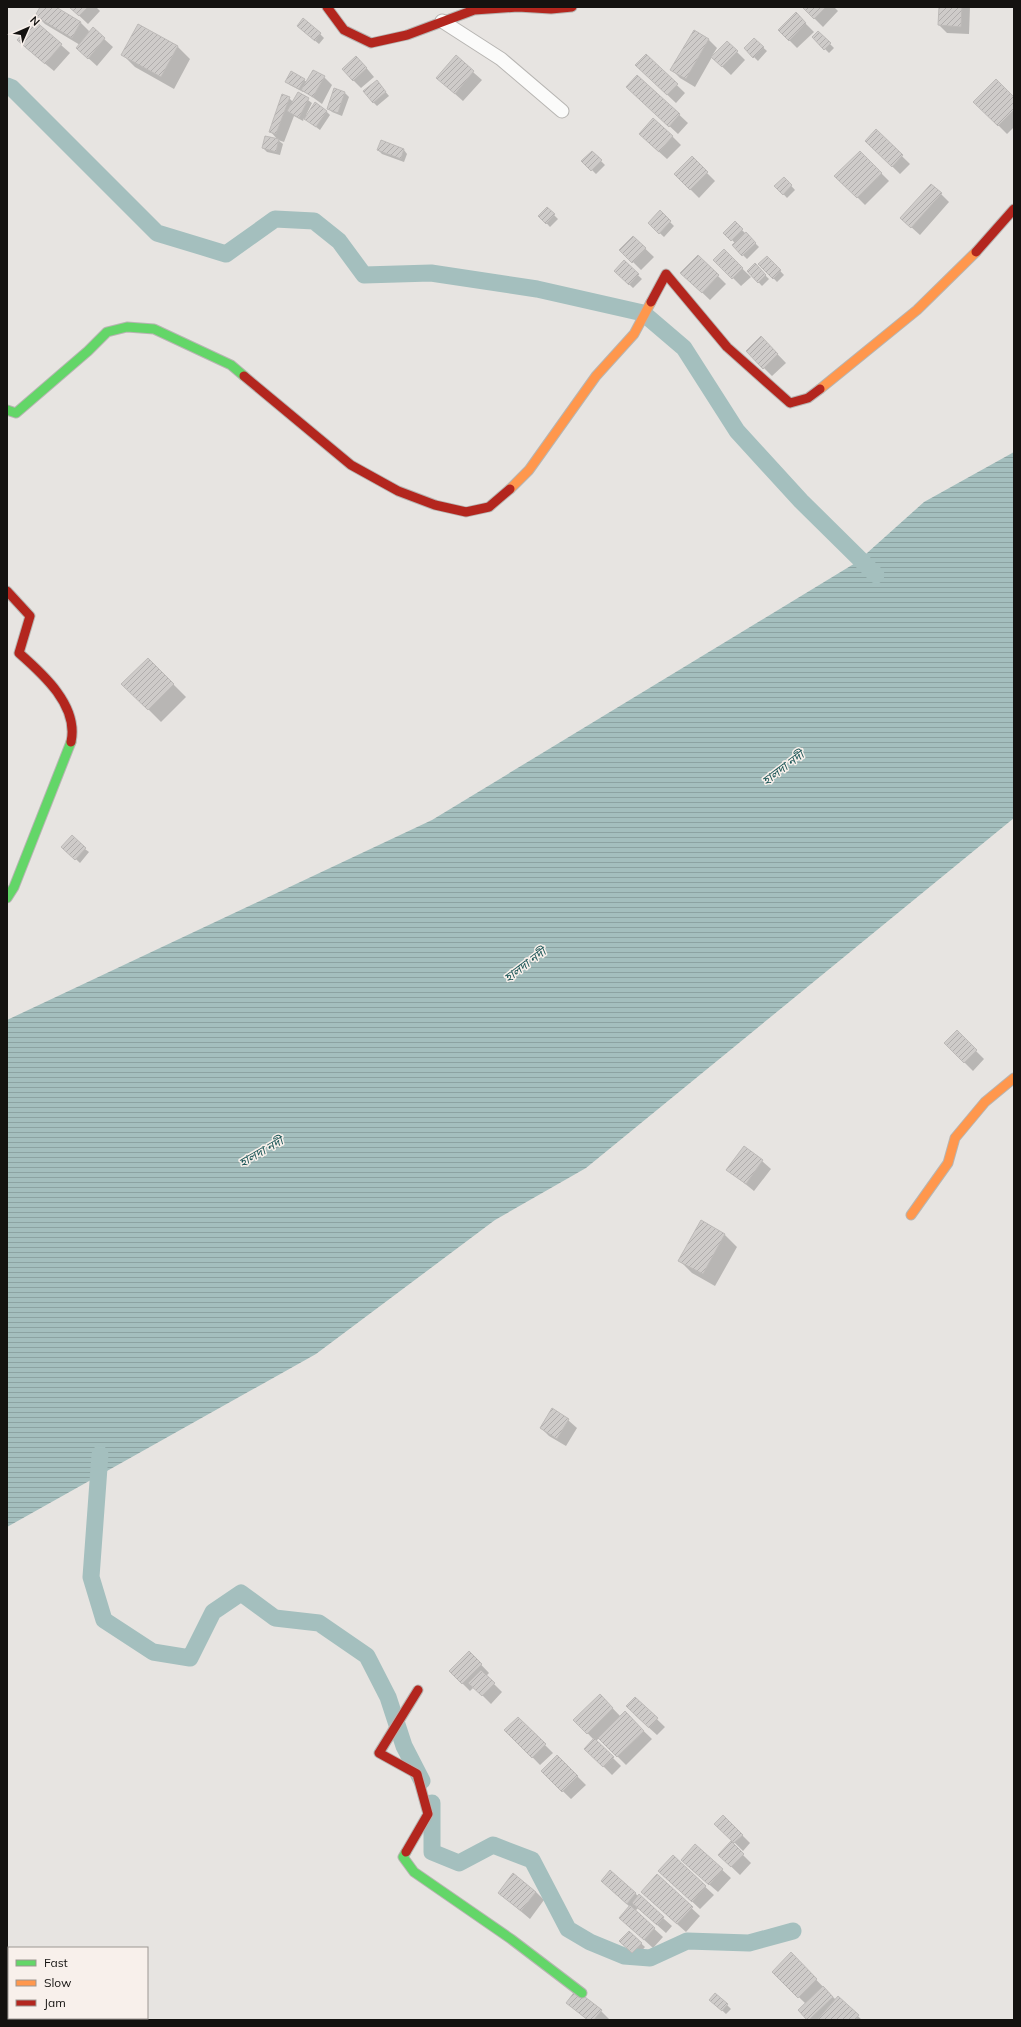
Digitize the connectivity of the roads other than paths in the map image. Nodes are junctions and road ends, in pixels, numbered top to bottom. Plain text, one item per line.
1 (327, 7) edge
2 (572, 7) edge
3 (442, 21) junction
4 (562, 111) dead end
5 (1014, 209) edge
6 (7, 410) edge
7 (7, 591) edge
8 (7, 898) edge
9 (1014, 1078) edge
10 (911, 1215) dead end
11 (418, 1690) dead end
12 (582, 1993) dead end

1 - 3 street
2 - 3 street
3 - 4 street
5 - 6 street
7 - 8 street
9 - 10 street
11 - 12 street

